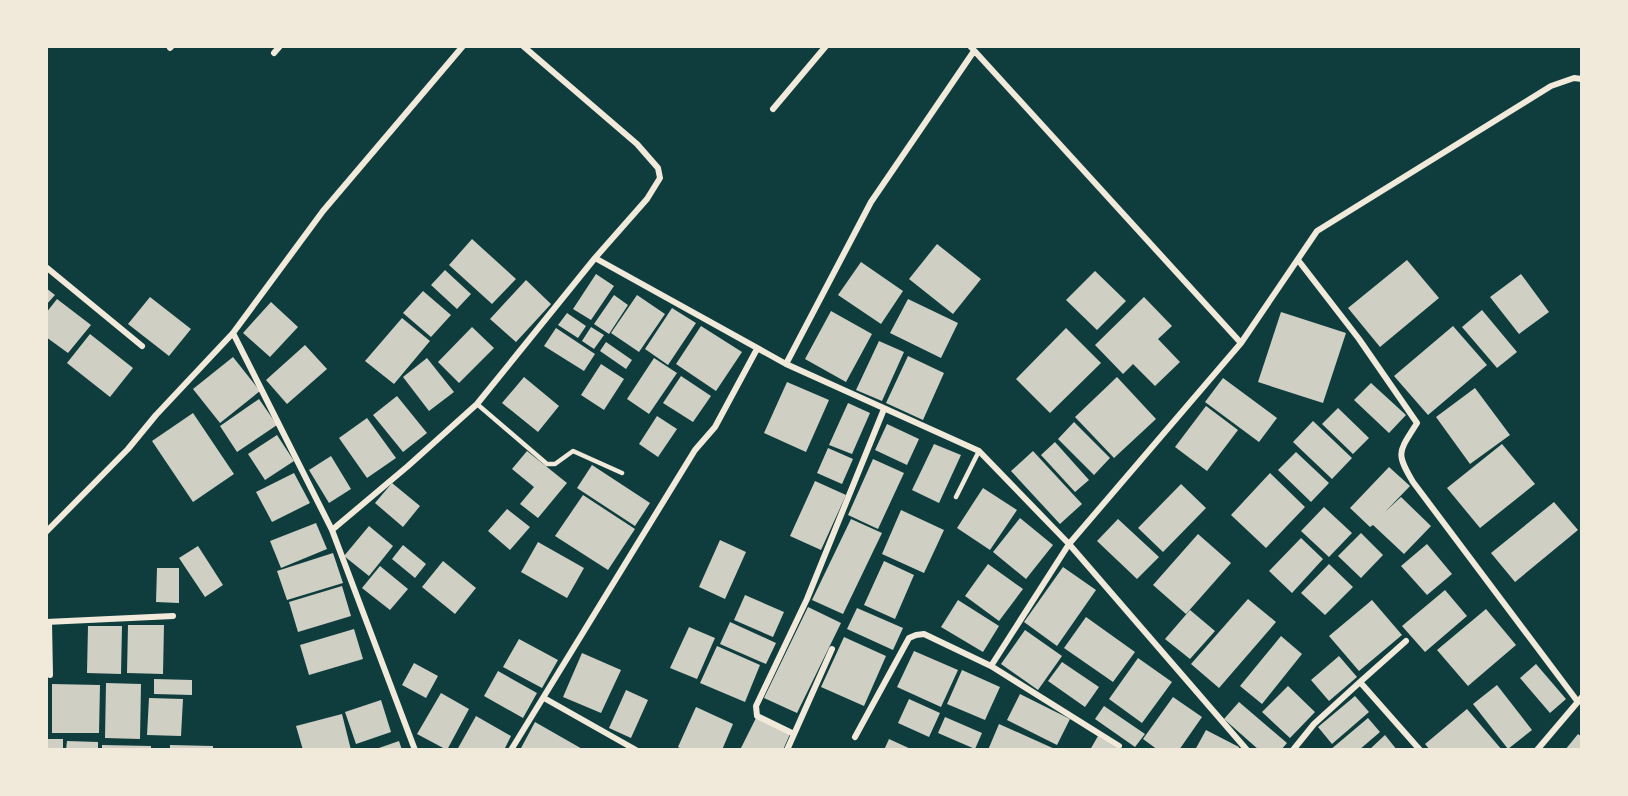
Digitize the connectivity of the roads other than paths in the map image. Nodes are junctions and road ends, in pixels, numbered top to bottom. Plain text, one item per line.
1 (280, 46) edge
2 (463, 46) edge
3 (523, 46) edge
4 (826, 46) edge
5 (972, 49) edge
6 (274, 53) dead end
7 (1581, 79) edge
8 (773, 109) dead end
9 (595, 258) junction
10 (1298, 260) junction
11 (46, 267) edge
12 (233, 333) junction
13 (1241, 343) junction
14 (142, 346) dead end
15 (757, 348) junction
16 (786, 364) junction
17 (477, 404) junction
18 (884, 409) junction
19 (979, 451) junction
20 (622, 473) dead end
21 (956, 497) dead end
22 (332, 530) junction
23 (46, 532) edge
24 (1069, 544) junction
25 (173, 616) dead end
26 (48, 622) edge
27 (1406, 641) dead end
28 (832, 649) dead end
29 (991, 666) junction
30 (50, 675) dead end
31 (1360, 682) junction
32 (544, 698) junction
33 (1580, 700) edge
34 (794, 734) junction
35 (855, 737) dead end
36 (1119, 746) dead end
37 (415, 750) edge
38 (511, 750) edge
39 (636, 750) edge
40 (787, 750) edge
41 (1247, 750) edge
42 (1293, 750) edge
43 (1420, 750) edge
44 (1537, 750) edge

1 - 6 street
2 - 12 street
3 - 9 street
4 - 8 street
5 - 13 street
5 - 16 street
7 - 10 street
9 - 15 street
9 - 17 street
10 - 13 street
10 - 33 street
11 - 14 street
12 - 22 street
12 - 23 street
13 - 24 street
15 - 16 street
15 - 32 street
16 - 18 street
17 - 20 lane
17 - 22 street
18 - 19 street
18 - 34 street
19 - 21 lane
19 - 24 street
22 - 37 street
24 - 29 street
24 - 41 street
25 - 26 street
26 - 30 street
27 - 31 street
28 - 34 street
29 - 35 street
29 - 36 street
31 - 42 street
31 - 43 street
32 - 38 street
32 - 39 street
33 - 44 street
34 - 40 street

